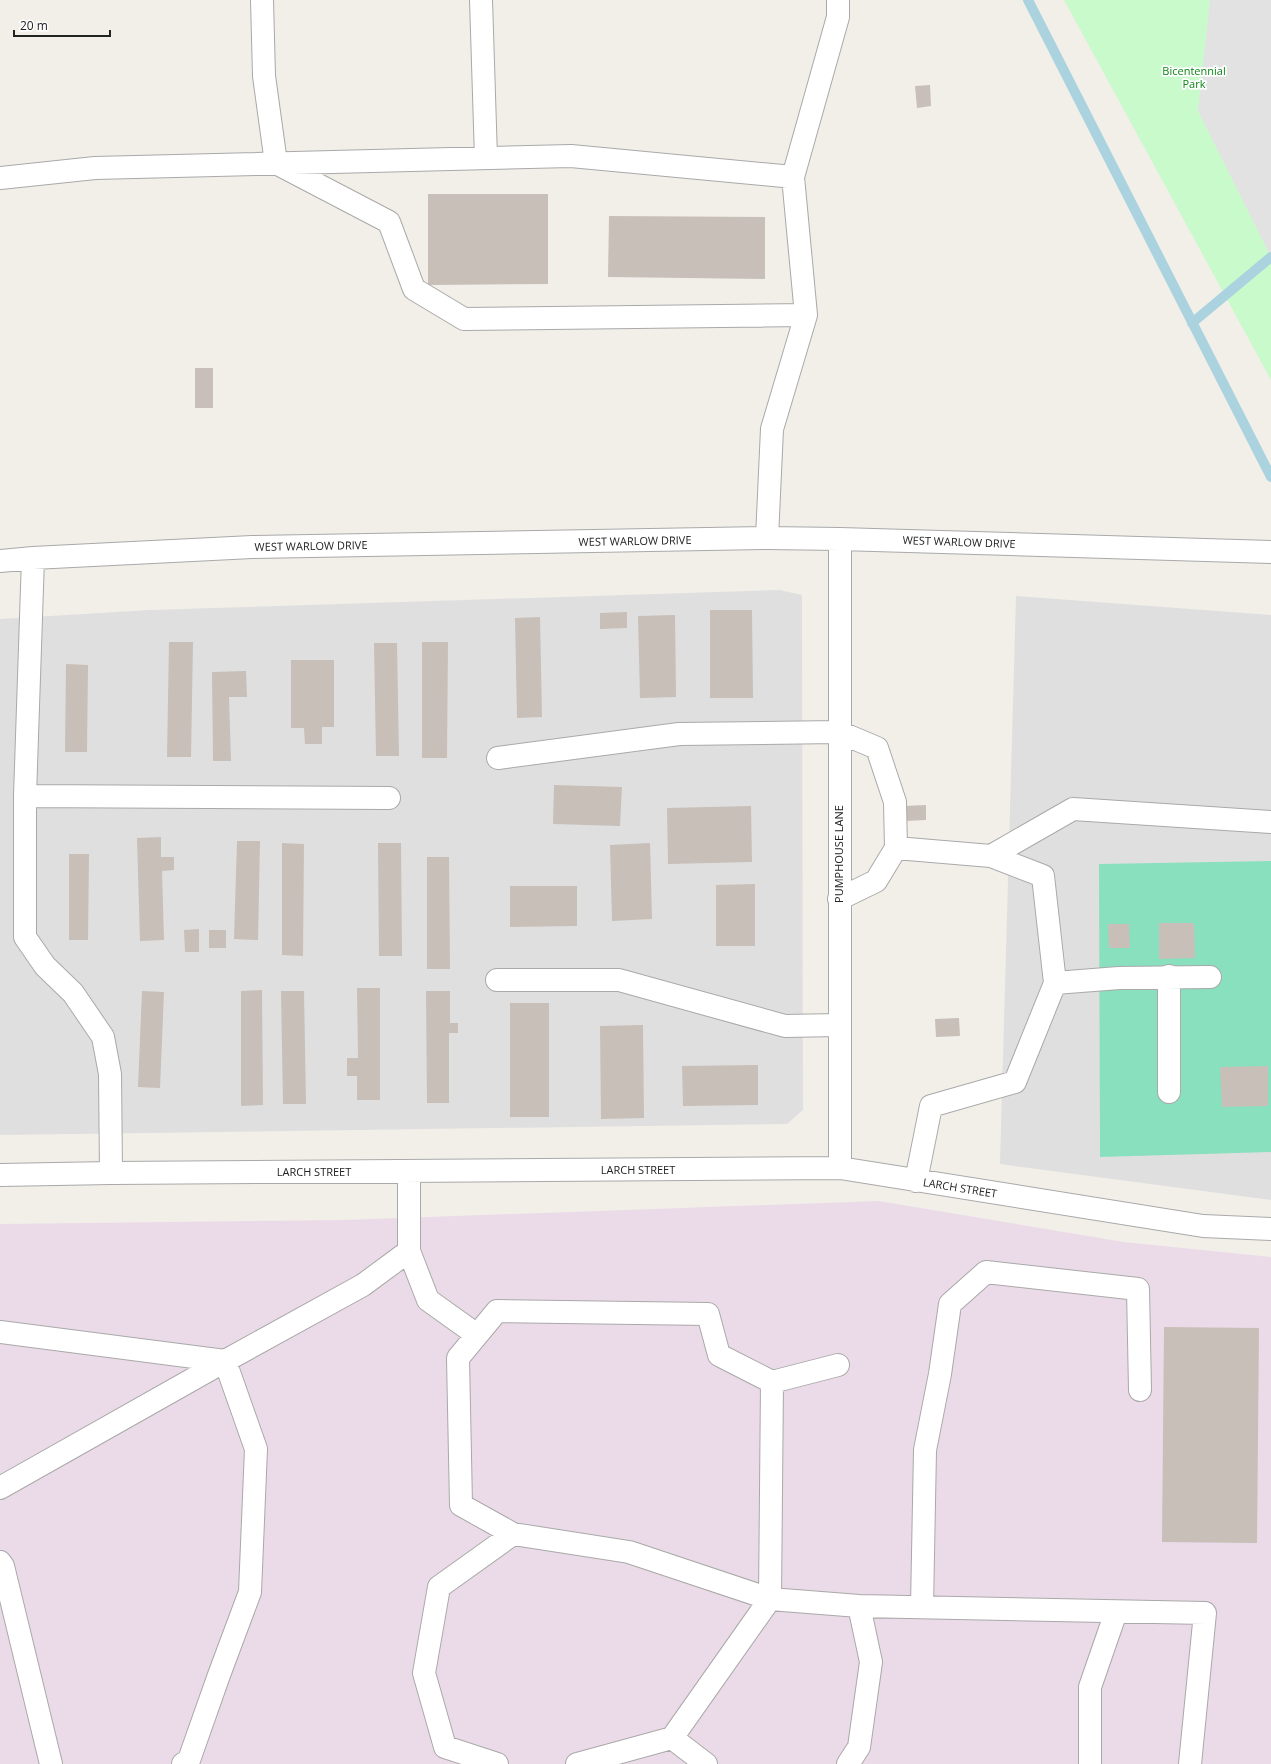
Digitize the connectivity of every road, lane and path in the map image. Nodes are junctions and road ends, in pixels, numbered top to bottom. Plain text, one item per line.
1 (262, 0) edge
2 (482, 0) edge
3 (838, 0) edge
4 (486, 158) junction
5 (276, 163) junction
6 (793, 177) junction
7 (0, 178) edge
8 (806, 315) junction
9 (767, 538) junction
10 (840, 539) junction
11 (1271, 552) edge
12 (33, 558) junction
13 (0, 561) edge
14 (839, 732) junction
15 (498, 758) dead end
16 (25, 796) junction
17 (389, 798) dead end
18 (1271, 822) edge
19 (896, 848) junction
20 (991, 856) junction
21 (839, 899) junction
22 (1169, 976) junction
23 (1210, 977) dead end
24 (497, 980) dead end
25 (1055, 983) junction
26 (839, 1026) junction
27 (1169, 1092) dead end
28 (840, 1168) junction
29 (409, 1171) junction
30 (111, 1173) junction
31 (0, 1175) edge
32 (916, 1181) junction
33 (1271, 1229) edge
34 (409, 1251) junction
35 (0, 1332) edge
36 (477, 1335) junction
37 (225, 1360) junction
38 (838, 1365) dead end
39 (772, 1382) junction
40 (1140, 1390) dead end
41 (0, 1488) edge
42 (513, 1534) junction
43 (0, 1562) edge
44 (770, 1599) junction
45 (860, 1606) junction
46 (922, 1607) junction
47 (1116, 1612) junction
48 (672, 1738) junction
49 (51, 1764) edge
50 (182, 1764) edge
51 (497, 1764) edge
52 (577, 1764) edge
53 (706, 1764) edge
54 (848, 1764) edge
55 (1090, 1764) edge
56 (1190, 1764) edge

1 - 5 street
2 - 4 street
3 - 6 street
4 - 5 street
4 - 6 street
5 - 7 street
5 - 8 street
6 - 8 street
8 - 9 street
9 - 10 street, WEST WARLOW DRIVE
9 - 12 street, WEST WARLOW DRIVE
10 - 11 street, WEST WARLOW DRIVE
10 - 14 street, PUMPHOUSE LANE
12 - 13 street, WEST WARLOW DRIVE
12 - 16 street
14 - 15 street
14 - 19 street
14 - 21 street, PUMPHOUSE LANE
16 - 17 street
16 - 30 street
18 - 20 street
19 - 20 street
19 - 21 street
20 - 25 street
21 - 26 street, PUMPHOUSE LANE
22 - 23 street
22 - 25 street
22 - 27 street
24 - 26 street
25 - 32 street
26 - 28 street, PUMPHOUSE LANE
28 - 29 street, LARCH STREET
28 - 32 street, LARCH STREET
29 - 30 street, LARCH STREET
29 - 34 street
30 - 31 street, LARCH STREET
32 - 33 street, LARCH STREET
34 - 36 street
34 - 37 street
35 - 37 street
36 - 39 street
36 - 42 street
37 - 41 street
37 - 50 street
38 - 39 street
39 - 44 street
40 - 46 street
42 - 44 street
42 - 51 street
43 - 49 street
44 - 45 street
44 - 48 street
45 - 46 street
45 - 54 street
46 - 47 street
47 - 55 street
47 - 56 street
48 - 52 street
48 - 53 street

